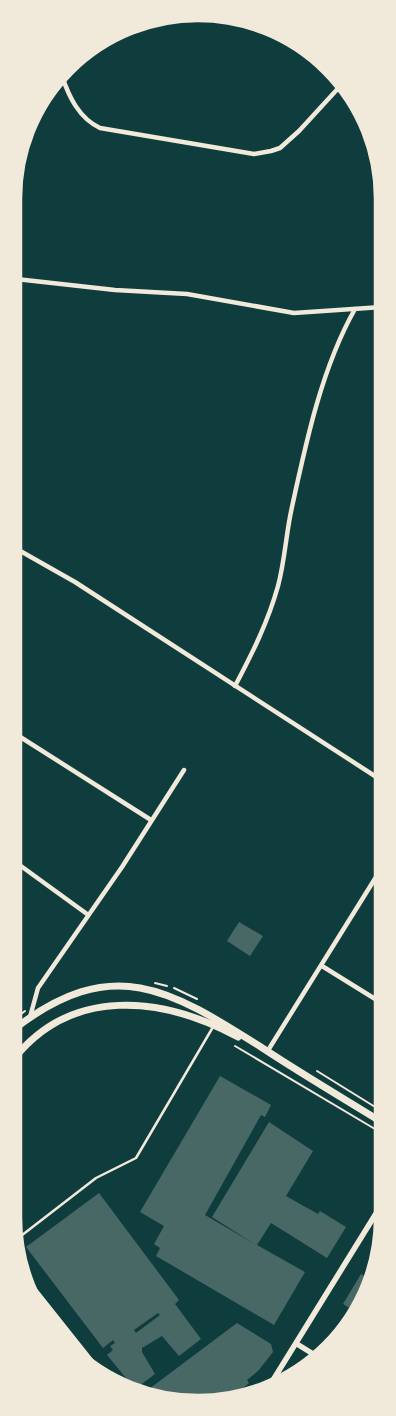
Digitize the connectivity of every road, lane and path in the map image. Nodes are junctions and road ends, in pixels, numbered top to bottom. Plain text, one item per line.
1 (64, 82) edge
2 (338, 90) edge
3 (21, 280) edge
4 (375, 308) edge
5 (355, 309) junction
6 (21, 552) edge
7 (234, 686) junction
8 (22, 738) edge
9 (184, 770) dead end
10 (375, 776) edge
11 (151, 820) junction
12 (22, 867) edge
13 (375, 879) edge
14 (87, 914) junction
15 (322, 966) junction
16 (375, 999) edge
17 (30, 1017) junction
18 (22, 1023) edge
19 (213, 1026) junction
20 (234, 1045) dead end
21 (22, 1049) edge
22 (267, 1052) junction
23 (314, 1070) dead end
24 (375, 1107) edge
25 (375, 1118) edge
26 (375, 1129) edge
27 (375, 1215) edge
28 (22, 1235) edge
29 (43, 1302) edge
30 (72, 1339) joint
31 (297, 1344) junction
32 (81, 1351) edge
33 (312, 1353) edge
34 (276, 1377) edge

1 - 2 street
3 - 5 street
4 - 5 street
5 - 7 street
6 - 7 street
7 - 10 street
8 - 11 street
9 - 11 street
11 - 14 street
12 - 14 street
13 - 15 street
14 - 17 street
15 - 16 street
15 - 22 street
17 - 18 main road
17 - 22 main road
19 - 21 main road
19 - 22 main road
19 - 28 lane
20 - 26 path
22 - 25 main road
23 - 24 path
27 - 31 street
29 - 30 main road
30 - 32 main road
31 - 33 street
31 - 34 street

